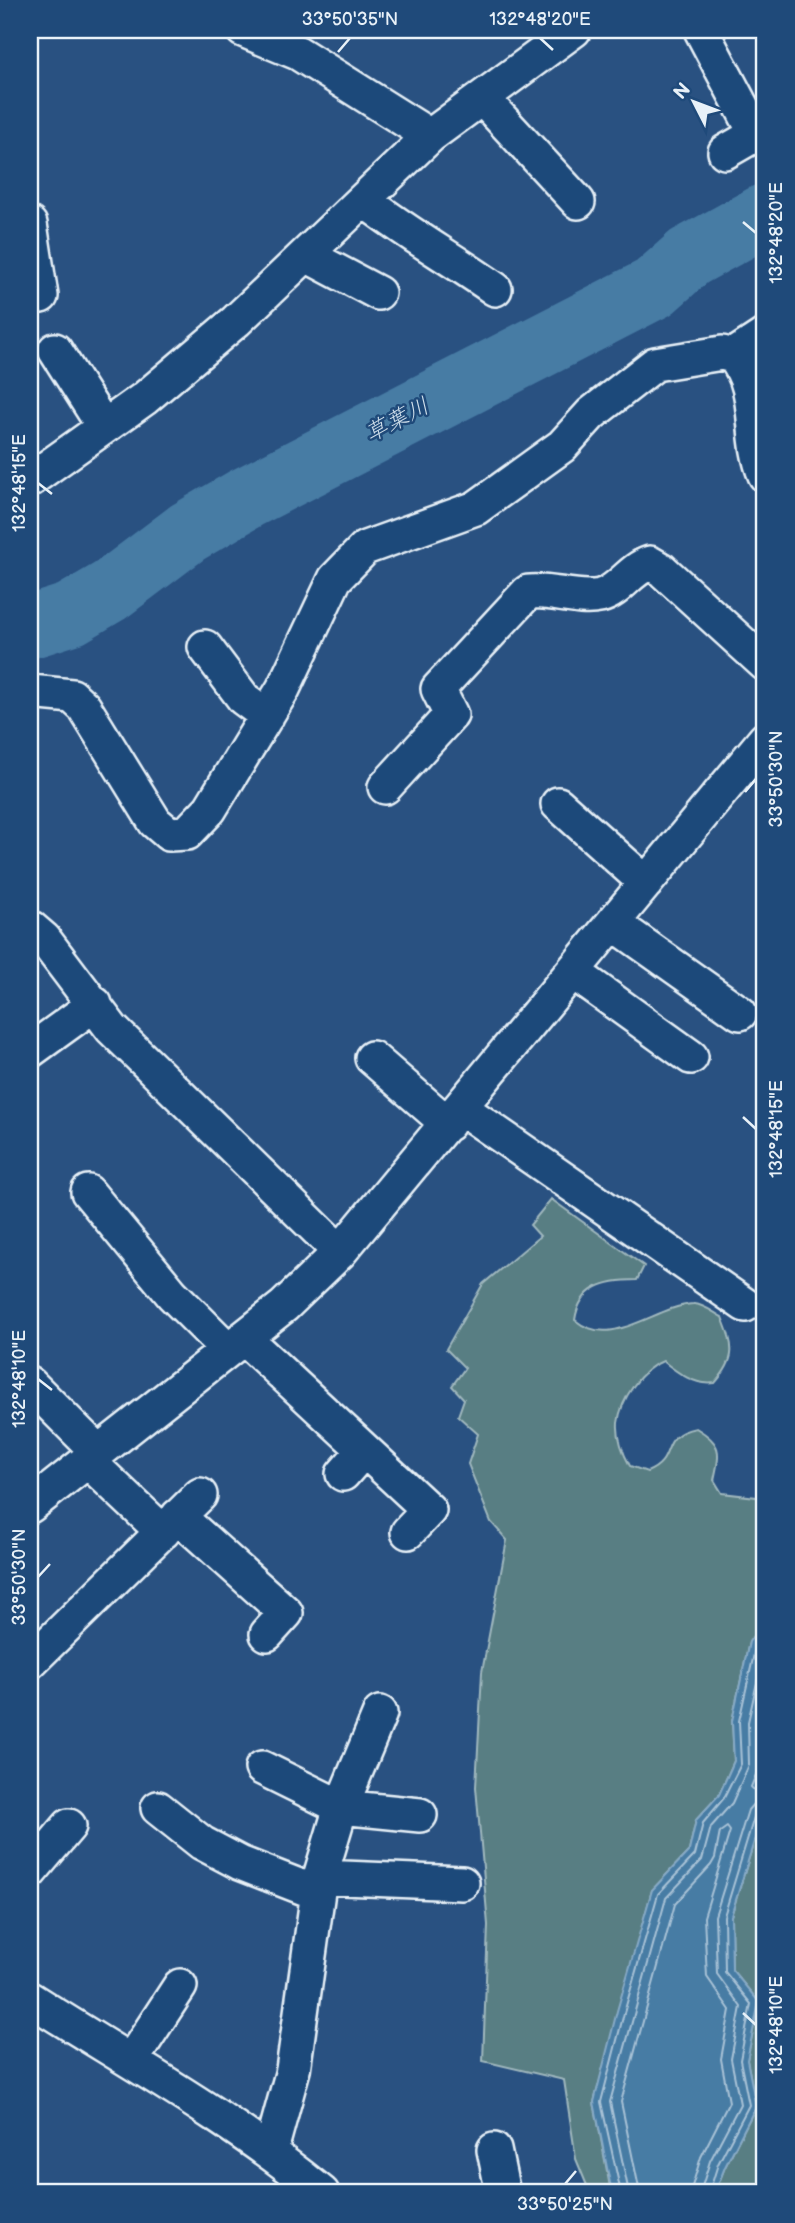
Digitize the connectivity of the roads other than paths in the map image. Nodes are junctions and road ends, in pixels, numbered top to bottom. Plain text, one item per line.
1 (243, 30) edge
2 (574, 30) edge
3 (701, 30) edge
4 (482, 98) junction
5 (761, 131) edge
6 (430, 136) junction
7 (725, 152) dead end
8 (364, 200) junction
9 (578, 202) dead end
10 (30, 224) edge
11 (306, 255) junction
12 (495, 289) dead end
13 (378, 293) dead end
14 (41, 296) dead end
15 (765, 335) edge
16 (55, 351) dead end
17 (733, 356) junction
18 (104, 428) junction
19 (765, 475) edge
20 (30, 480) edge
21 (205, 647) dead end
22 (765, 664) edge
23 (30, 692) edge
24 (267, 716) junction
25 (765, 739) edge
26 (385, 787) dead end
27 (558, 804) dead end
28 (646, 883) junction
29 (613, 923) junction
30 (30, 927) edge
31 (573, 972) junction
32 (95, 1004) junction
33 (740, 1013) dead end
34 (33, 1041) edge
35 (691, 1057) dead end
36 (372, 1058) dead end
37 (454, 1116) junction
38 (88, 1192) dead end
39 (340, 1252) junction
40 (745, 1305) dead end
41 (236, 1344) junction
42 (30, 1384) edge
43 (93, 1457) junction
44 (30, 1506) edge
45 (180, 1515) junction
46 (408, 1532) dead end
47 (268, 1634) dead end
48 (30, 1662) edge
49 (380, 1713) dead end
50 (262, 1768) dead end
51 (341, 1807) junction
52 (158, 1808) dead end
53 (419, 1815) dead end
54 (69, 1826) dead end
55 (30, 1872) edge
56 (462, 1883) dead end
57 (318, 1885) junction
58 (180, 1986) dead end
59 (30, 1999) edge
60 (131, 2060) junction
61 (271, 2150) junction
62 (494, 2150) dead end
63 (322, 2193) edge
64 (503, 2193) edge

1 - 6 street
2 - 4 street
3 - 5 street
4 - 6 street
4 - 9 street
5 - 7 street
6 - 8 street
8 - 11 street
8 - 12 street
10 - 14 street
11 - 13 street
11 - 18 street
15 - 17 street
16 - 18 street
17 - 19 street
17 - 24 street
18 - 20 street
21 - 24 street
22 - 26 street
23 - 24 street
25 - 28 street
27 - 28 street
28 - 29 street
29 - 31 street
29 - 33 street
30 - 32 street
31 - 35 street
31 - 37 street
32 - 34 street
32 - 39 street
36 - 37 street
37 - 39 street
37 - 40 street
38 - 41 street
39 - 41 street
41 - 43 street
41 - 46 street
42 - 43 street
43 - 44 street
43 - 45 street
45 - 47 street
45 - 48 street
49 - 51 street
50 - 51 street
51 - 53 street
51 - 57 street
52 - 57 street
54 - 55 street
56 - 57 street
57 - 61 street
58 - 60 street
59 - 60 street
60 - 61 street
61 - 63 street
62 - 64 street

